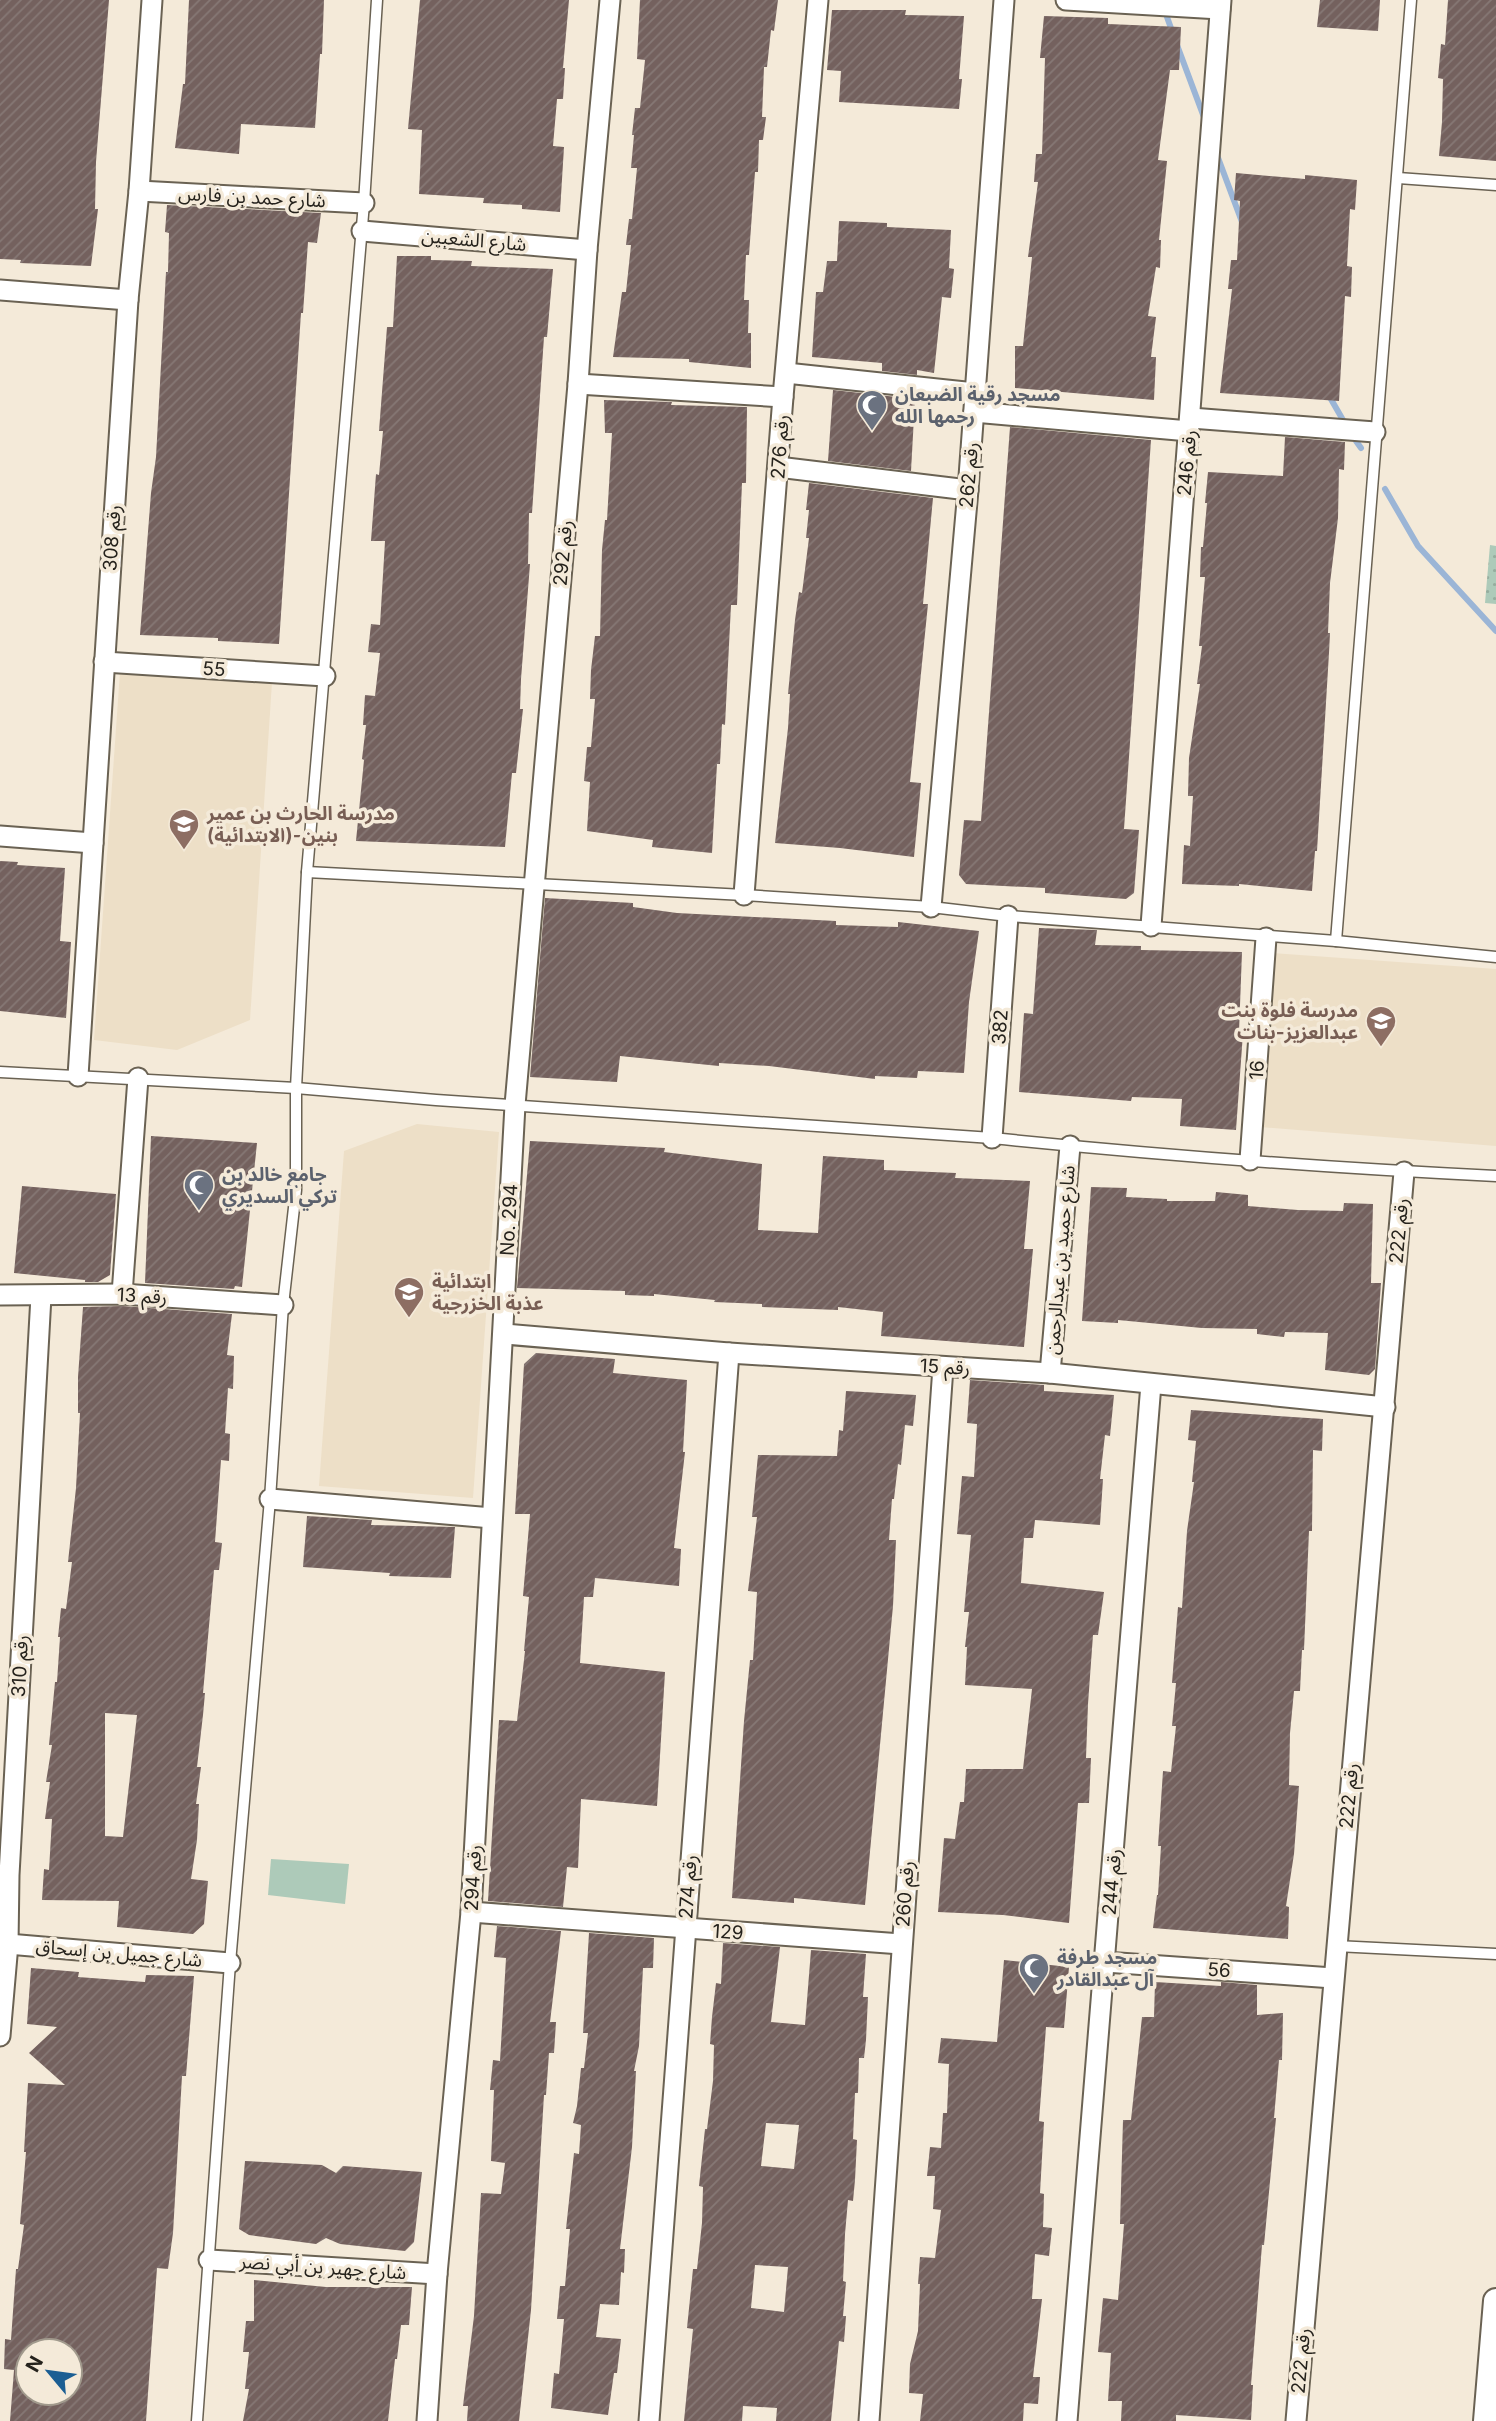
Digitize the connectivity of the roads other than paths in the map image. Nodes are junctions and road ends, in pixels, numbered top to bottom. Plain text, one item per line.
1 (152, 0) edge
2 (377, 0) edge
3 (610, 0) edge
4 (818, 0) edge
5 (1004, 0) edge
6 (1066, 0) edge
7 (1411, 0) edge
8 (1221, 5) edge
9 (1398, 178) junction
10 (1496, 185) edge
11 (139, 191) junction
12 (364, 203) junction
13 (362, 231) junction
14 (587, 250) junction
15 (0, 290) edge
16 (128, 300) junction
17 (786, 373) junction
18 (579, 384) junction
19 (783, 397) junction
20 (974, 402) junction
21 (1190, 425) junction
22 (1375, 432) junction
23 (778, 467) junction
24 (968, 490) junction
25 (104, 662) junction
26 (325, 676) junction
27 (0, 836) edge
28 (93, 843) junction
29 (307, 872) junction
30 (534, 885) junction
31 (744, 895) junction
32 (931, 907) junction
33 (1008, 916) junction
34 (1151, 926) junction
35 (1266, 937) junction
36 (1336, 941) junction
37 (1496, 957) edge
38 (0, 1072) edge
39 (78, 1076) junction
40 (138, 1078) junction
41 (296, 1088) junction
42 (515, 1105) junction
43 (992, 1138) junction
44 (1070, 1146) junction
45 (1250, 1160) junction
46 (1405, 1172) junction
47 (1496, 1176) edge
48 (122, 1294) junction
49 (0, 1295) edge
50 (41, 1296) junction
51 (283, 1305) junction
52 (504, 1334) junction
53 (729, 1353) junction
54 (943, 1367) junction
55 (1050, 1373) junction
56 (1151, 1384) junction
57 (1385, 1406) junction
58 (270, 1499) junction
59 (492, 1518) junction
60 (4, 1874) edge
61 (471, 1912) junction
62 (685, 1929) junction
63 (8, 1944) junction
64 (901, 1944) junction
65 (1336, 1946) junction
66 (1496, 1954) edge
67 (1105, 1962) junction
68 (230, 1963) junction
69 (1333, 1978) junction
70 (0, 2036) edge
71 (209, 2260) junction
72 (437, 2274) junction
73 (1496, 2301) edge
74 (197, 2421) edge
75 (427, 2421) edge
76 (649, 2421) edge
77 (869, 2421) edge
78 (1067, 2421) edge
79 (1296, 2421) edge
80 (1486, 2421) edge

1 - 11 street, رقم 308
2 - 12 lane
3 - 14 street, رقم 292
4 - 17 street, رقم 276
5 - 20 street, رقم 262
6 - 8 street
7 - 9 lane
8 - 21 street, رقم 246
9 - 10 lane
9 - 22 lane
11 - 12 street, شارع حمد بن فارس
11 - 16 street, رقم 308
12 - 13 lane
13 - 14 street, شارع الشعبين
13 - 26 lane
14 - 18 street, رقم 292
15 - 16 street
16 - 25 street, رقم 308
17 - 19 street, رقم 276
17 - 20 street
18 - 19 street
18 - 30 street, رقم 292
19 - 23 street, رقم 276
20 - 21 street
20 - 24 street, رقم 262
21 - 22 street
21 - 34 street, رقم 246
22 - 36 lane
23 - 24 street
23 - 31 street, رقم 276
24 - 32 street, رقم 262
25 - 26 street, 55
25 - 28 street, رقم 308
26 - 29 lane
27 - 28 street
28 - 39 street, رقم 308
29 - 30 lane
29 - 41 lane
30 - 31 lane
30 - 42 street, رقم 292
31 - 32 lane
32 - 33 lane
33 - 34 lane
33 - 43 street, 382
34 - 35 lane
35 - 36 lane
35 - 45 street, 16
36 - 37 lane
38 - 39 lane
39 - 40 lane
40 - 41 lane
40 - 48 street
41 - 42 lane
41 - 51 lane
42 - 43 lane
42 - 52 street, No. 294
43 - 44 lane
44 - 45 lane
44 - 55 street, شارع حميد بن عبدالرحمن
45 - 46 lane
46 - 47 lane
46 - 57 street, رقم 222
48 - 50 street, رقم 13
48 - 51 street, رقم 13
49 - 50 street, رقم 13
50 - 60 street, رقم 310
51 - 58 lane
52 - 53 street, رقم 15
52 - 59 street, رقم 294
53 - 54 street, رقم 15
53 - 62 street, رقم 274
54 - 55 street, رقم 15
54 - 64 street, رقم 260
55 - 56 street, رقم 15
56 - 57 street, رقم 15
56 - 67 street, رقم 244
57 - 65 street, رقم 222
58 - 59 street
58 - 68 lane
59 - 61 street, رقم 294
60 - 63 street, رقم 310
61 - 62 street, 129
61 - 72 street, رقم 294
62 - 64 street, 129
62 - 76 street, رقم 274
63 - 68 street, شارع جميل بن إسحاق
63 - 70 street, رقم 310
64 - 77 street, رقم 260
65 - 66 lane
65 - 69 street, رقم 222
67 - 69 street, 56
67 - 78 street, رقم 244
68 - 71 lane
69 - 79 street, رقم 222
71 - 72 street, شارع جهير بن أبي نصر
71 - 74 lane
72 - 75 street, رقم 294
73 - 80 street

